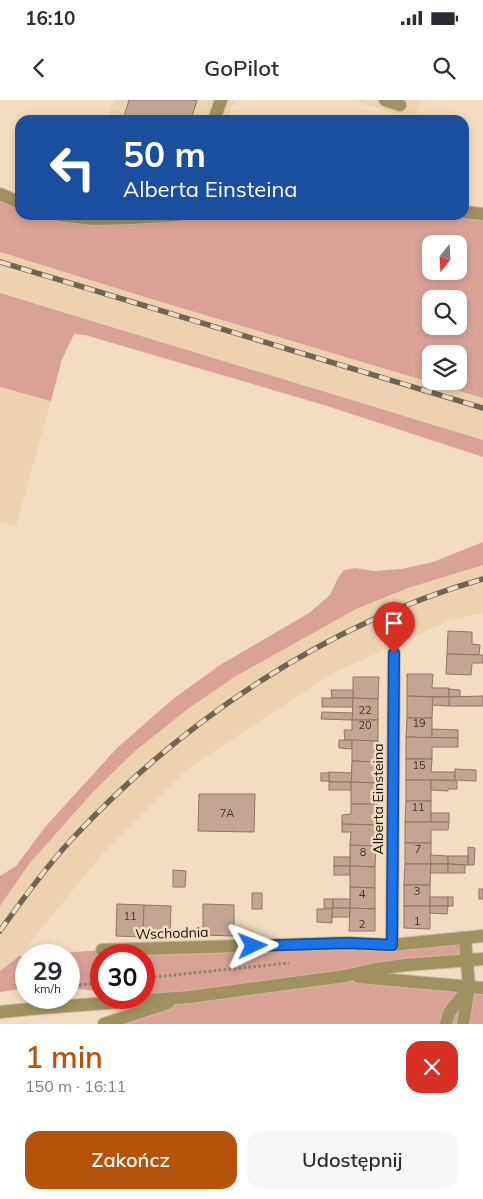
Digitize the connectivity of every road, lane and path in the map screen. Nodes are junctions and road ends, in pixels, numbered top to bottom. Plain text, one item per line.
1 (220, 100) edge
2 (385, 100) edge
3 (400, 105) dead end
4 (216, 115) edge
5 (0, 194) edge
6 (15, 201) edge
7 (469, 213) edge
8 (483, 214) edge
9 (394, 653) dead end
10 (483, 936) edge
11 (464, 938) junction
12 (392, 945) junction
13 (155, 948) edge
14 (483, 959) edge
15 (467, 960) junction
16 (297, 962) dead end
17 (345, 976) junction
18 (155, 977) edge
19 (470, 987) junction
20 (483, 988) edge
21 (188, 997) junction
22 (0, 1012) edge
23 (104, 1024) edge
24 (446, 1024) edge
25 (462, 1024) edge

1 - 4 street
2 - 3 street
5 - 6 street
7 - 8 street
9 - 12 street, Alberta Einsteina
10 - 11 street, Wschodnia
11 - 12 street, Wschodnia
11 - 15 street
12 - 13 street, Wschodnia
14 - 15 street
15 - 17 street
15 - 19 street
16 - 18 path
17 - 19 street
17 - 21 street
19 - 20 street
19 - 24 street
19 - 25 street
21 - 22 street
21 - 23 street

